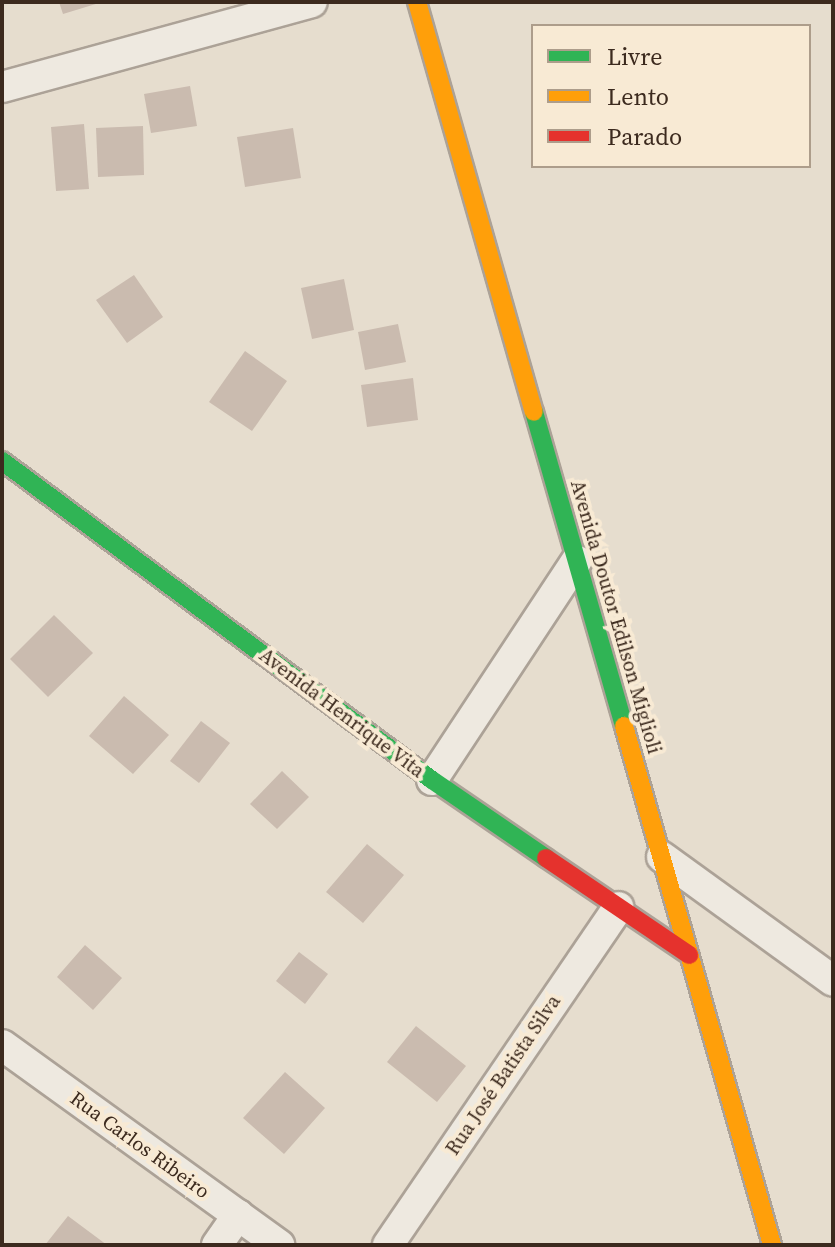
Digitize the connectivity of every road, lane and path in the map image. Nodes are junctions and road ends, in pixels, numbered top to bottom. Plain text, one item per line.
1 (312, 2) edge
2 (417, 2) edge
3 (2, 87) edge
4 (2, 461) edge
5 (577, 560) junction
6 (432, 780) junction
7 (662, 857) junction
8 (619, 907) junction
9 (689, 955) junction
10 (833, 981) edge
11 (2, 1045) edge
12 (238, 1215) junction
13 (217, 1245) edge
14 (279, 1245) edge
15 (388, 1245) edge
16 (772, 1245) edge

1 - 3 street
2 - 5 street, Avenida Doutor Edilson Miglioli
4 - 6 street, Avenida Henrique Vita
5 - 6 street
5 - 7 street, Avenida Doutor Edilson Miglioli
6 - 8 street, Avenida Henrique Vita
7 - 9 street, Avenida Doutor Edilson Miglioli
7 - 10 street
8 - 9 street, Avenida Henrique Vita
8 - 15 street, Rua José Batista Silva
9 - 16 street, Avenida Doutor Edilson Miglioli
11 - 12 street, Rua Carlos Ribeiro
12 - 13 street
12 - 14 street, Rua Carlos Ribeiro

